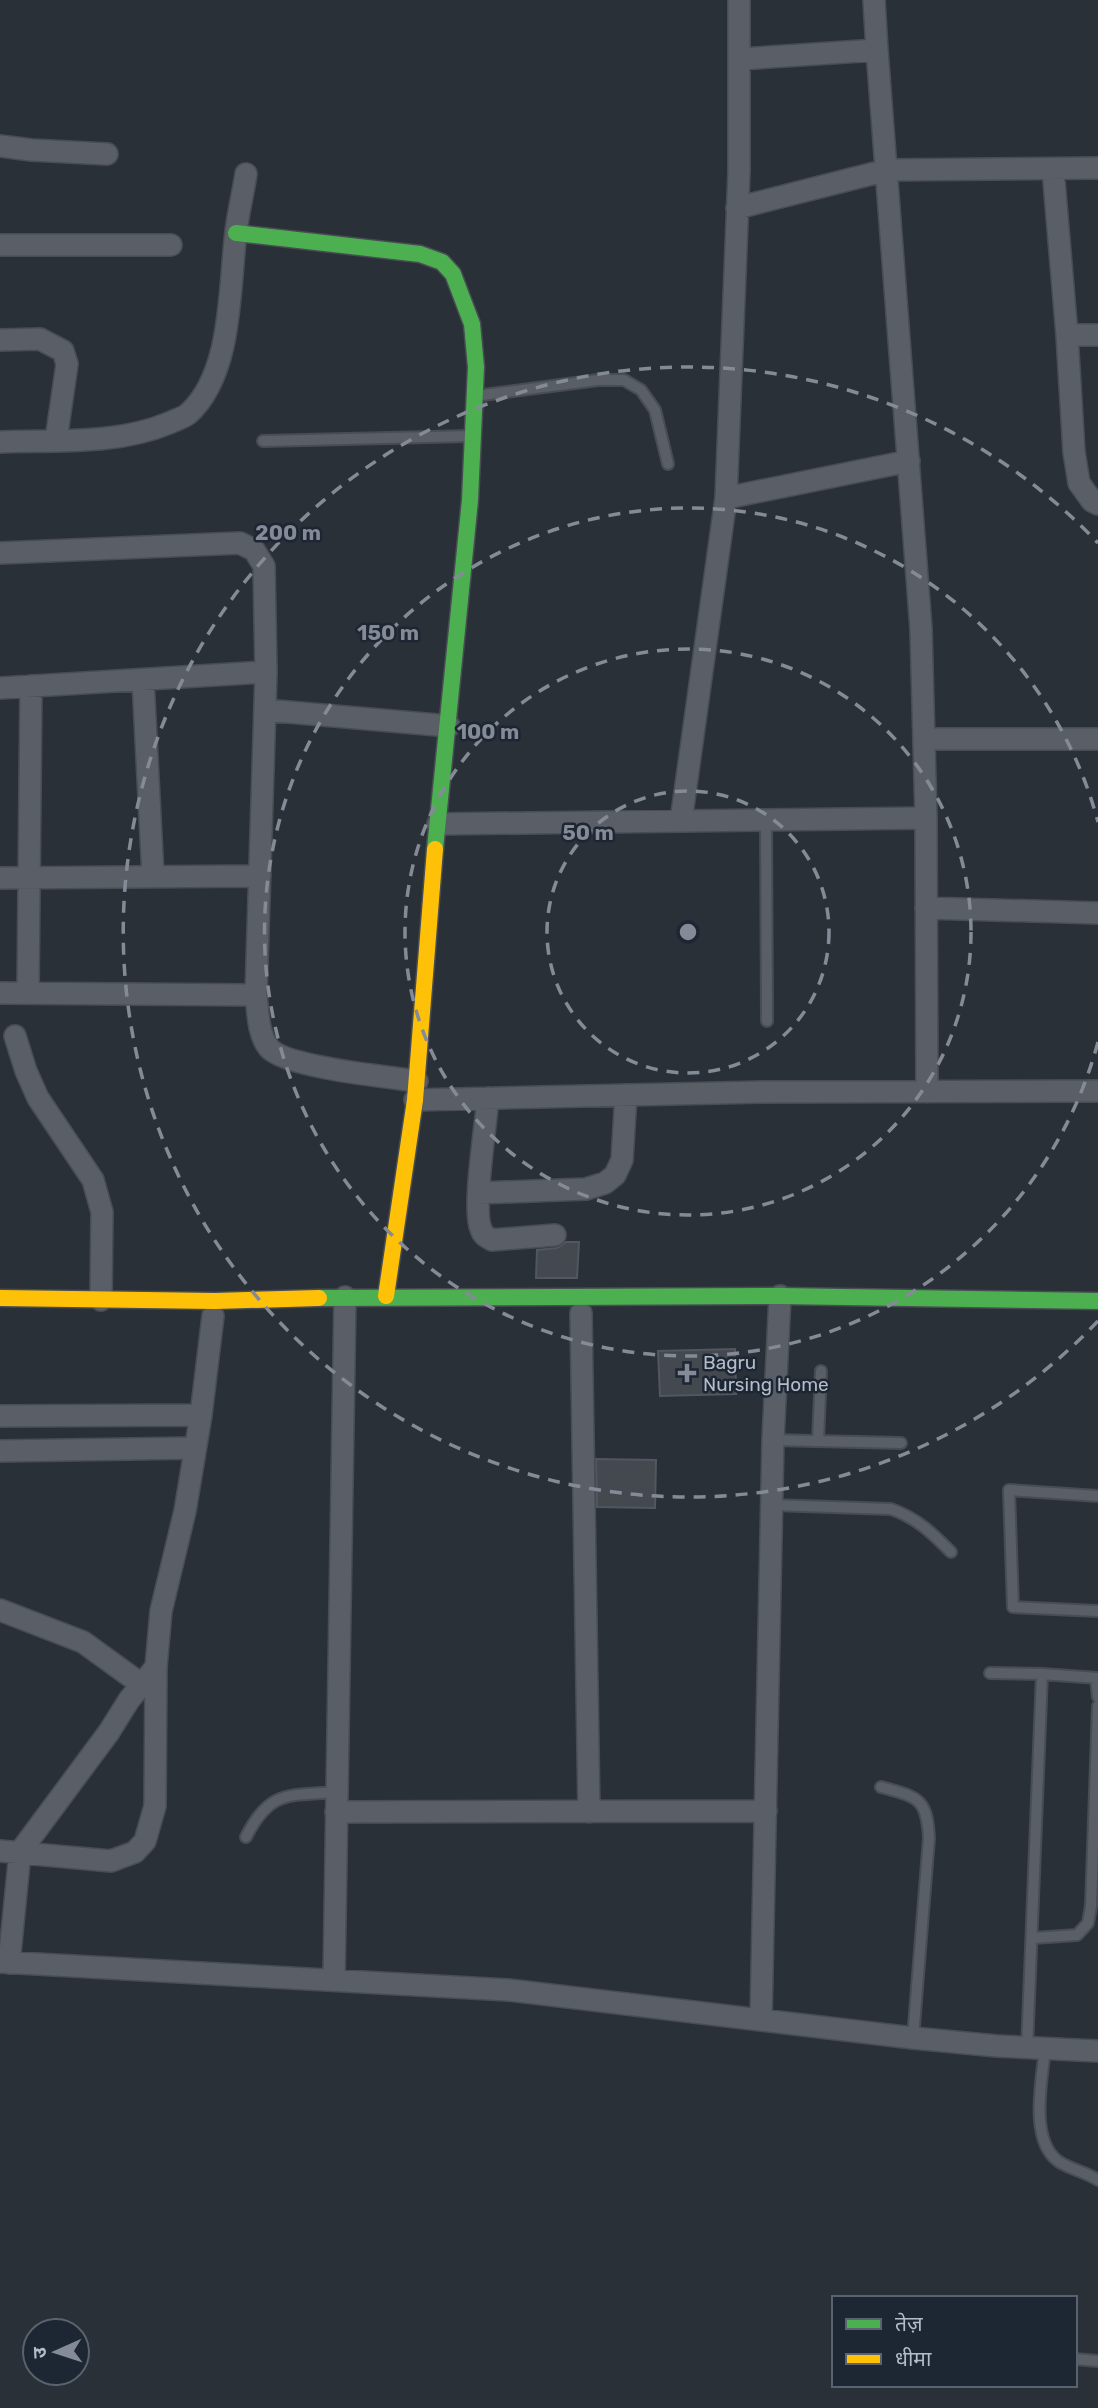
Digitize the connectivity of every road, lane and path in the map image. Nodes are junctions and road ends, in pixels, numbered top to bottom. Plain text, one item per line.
1 (739, 0) edge
2 (874, 0) edge
3 (877, 50) junction
4 (740, 59) junction
5 (0, 146) edge
6 (107, 154) dead end
7 (1098, 168) edge
8 (1054, 169) junction
9 (887, 170) junction
10 (246, 174) dead end
11 (737, 208) junction
12 (236, 233) junction
13 (0, 245) edge
14 (171, 245) dead end
15 (1067, 335) junction
16 (1098, 335) edge
17 (0, 340) edge
18 (475, 396) junction
19 (473, 436) junction
20 (56, 440) junction
21 (263, 441) dead end
22 (0, 442) edge
23 (909, 461) junction
24 (668, 464) dead end
25 (726, 498) junction
26 (1098, 504) edge
27 (0, 553) edge
28 (266, 672) junction
29 (143, 680) junction
30 (31, 686) junction
31 (0, 688) edge
32 (265, 710) junction
33 (449, 726) junction
34 (924, 739) junction
35 (1098, 739) edge
36 (926, 818) junction
37 (766, 820) junction
38 (681, 821) junction
39 (438, 824) junction
40 (153, 876) junction
41 (260, 876) junction
42 (0, 878) edge
43 (28, 878) junction
44 (926, 908) junction
45 (1098, 913) edge
46 (0, 993) edge
47 (28, 993) junction
48 (256, 995) junction
49 (767, 1021) dead end
50 (15, 1036) dead end
51 (416, 1091) junction
52 (1098, 1091) edge
53 (927, 1092) junction
54 (626, 1095) junction
55 (488, 1098) junction
56 (479, 1193) junction
57 (555, 1236) dead end
58 (386, 1296) junction
59 (0, 1298) edge
60 (101, 1300) junction
61 (1098, 1301) edge
62 (780, 1304) junction
63 (345, 1310) junction
64 (687, 1312) dead end
65 (581, 1313) dead end
66 (0, 1314) edge
67 (305, 1315) dead end
68 (1098, 1315) edge
69 (213, 1316) junction
70 (821, 1371) dead end
71 (201, 1415) junction
72 (1, 1416) edge
73 (110, 1416) junction
74 (773, 1440) junction
75 (818, 1441) junction
76 (901, 1443) dead end
77 (195, 1448) junction
78 (110, 1450) junction
79 (1, 1451) edge
80 (1098, 1496) edge
81 (772, 1505) junction
82 (951, 1552) dead end
83 (0, 1610) edge
84 (1098, 1611) edge
85 (156, 1667) junction
86 (990, 1673) dead end
87 (1042, 1674) junction
88 (1097, 1678) edge
89 (141, 1684) junction
90 (1098, 1697) edge
91 (1098, 1706) edge
92 (881, 1787) dead end
93 (337, 1801) junction
94 (766, 1811) junction
95 (589, 1812) junction
96 (246, 1837) dead end
97 (10, 1851) edge
98 (1033, 1938) junction
99 (4, 1962) edge
100 (334, 1980) junction
101 (761, 2020) junction
102 (913, 2038) junction
103 (1036, 2048) junction
104 (1098, 2051) edge
105 (1098, 2180) edge
106 (1077, 2359) edge
107 (1098, 2361) edge

1 - 4 street
2 - 3 street
3 - 4 street
3 - 9 street
4 - 11 street
5 - 6 street
7 - 8 street
8 - 9 street
8 - 15 street
9 - 11 street
9 - 23 street
10 - 12 street
11 - 25 street
12 - 18 main road
12 - 20 street
13 - 14 street
15 - 16 street
15 - 26 street
17 - 20 street
18 - 19 main road
18 - 24 lane
19 - 21 lane
19 - 33 main road
20 - 22 street
23 - 25 street
23 - 34 street
25 - 38 street
27 - 28 street
28 - 29 street
28 - 32 street
29 - 30 street
29 - 40 street
30 - 31 street
30 - 43 street
32 - 33 street
32 - 41 street
33 - 39 main road
34 - 35 street
34 - 36 street
36 - 37 street
36 - 44 street
37 - 38 street
37 - 49 lane
38 - 39 street
39 - 51 main road
40 - 41 street
40 - 43 street
41 - 48 street
42 - 43 street
43 - 47 street
44 - 45 street
44 - 53 street
46 - 47 street
47 - 48 street
48 - 51 street
50 - 60 street
51 - 55 street
51 - 58 main road
52 - 53 street
53 - 54 street
54 - 55 street
54 - 56 street
55 - 56 street
56 - 57 street
58 - 62 main road
58 - 63 main road
59 - 60 main road
60 - 63 main road
61 - 62 main road
62 - 64 main road
62 - 68 main road
62 - 74 street
63 - 93 street
65 - 95 street
66 - 69 main road
67 - 69 main road
69 - 71 street
70 - 75 lane
71 - 73 street
71 - 77 street
72 - 73 street
72 - 79 street
73 - 78 street
74 - 75 lane
74 - 81 street
75 - 76 lane
77 - 78 street
77 - 85 street
78 - 79 street
80 - 84 lane
81 - 82 lane
81 - 94 street
83 - 89 street
85 - 89 street
85 - 97 street
86 - 87 lane
87 - 88 lane
87 - 98 lane
88 - 90 lane
89 - 97 street
91 - 98 lane
92 - 102 lane
93 - 95 street
93 - 96 lane
93 - 100 street
94 - 95 street
94 - 101 street
97 - 99 street
98 - 103 lane
99 - 100 street
100 - 101 street
101 - 102 street
102 - 103 street
103 - 104 street
103 - 105 lane
106 - 107 lane

